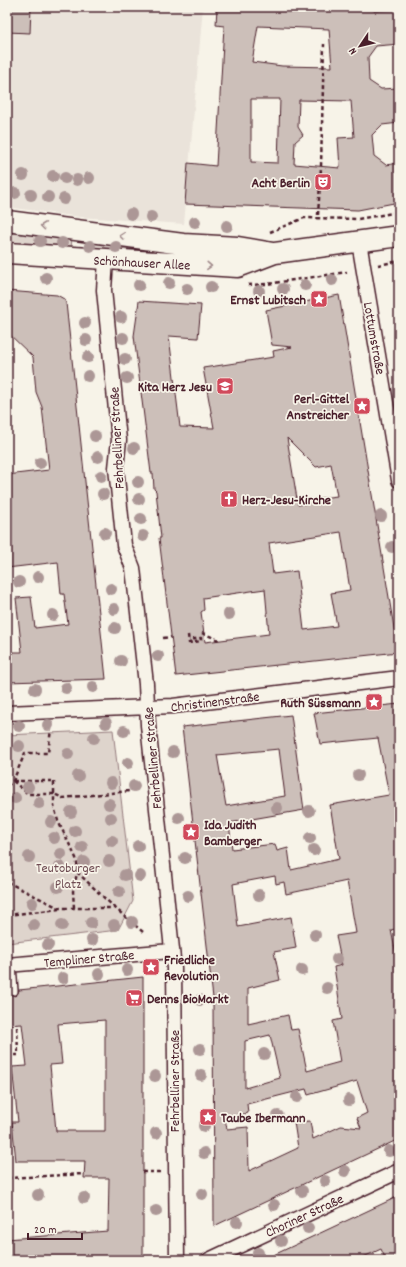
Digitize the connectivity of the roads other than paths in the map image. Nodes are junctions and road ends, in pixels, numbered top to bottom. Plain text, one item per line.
1 (7, 221) edge
2 (399, 236) edge
3 (359, 242) junction
4 (7, 253) edge
5 (275, 253) junction
6 (106, 260) junction
7 (399, 480) edge
8 (399, 678) edge
9 (147, 708) junction
10 (7, 713) edge
11 (171, 951) junction
12 (10, 965) edge
13 (14, 991) dead end
14 (399, 1171) edge
15 (177, 1260) edge
16 (209, 1260) edge

5 -> 1 main road, Schönhauser Allee
2 - 3 main road, Schönhauser Allee
3 - 5 main road, Schönhauser Allee
3 - 7 street, Lottumstraße
4 - 6 main road, Schönhauser Allee
6 -> 5 main road, Schönhauser Allee
6 - 9 street, Fehrbelliner Straße
8 - 9 street, Christinenstraße
9 - 10 street, Christinenstraße
9 - 11 street, Fehrbelliner Straße
11 - 12 street, Templiner Straße
11 - 15 street, Fehrbelliner Straße
12 - 13 lane
14 - 16 street, Choriner Straße

